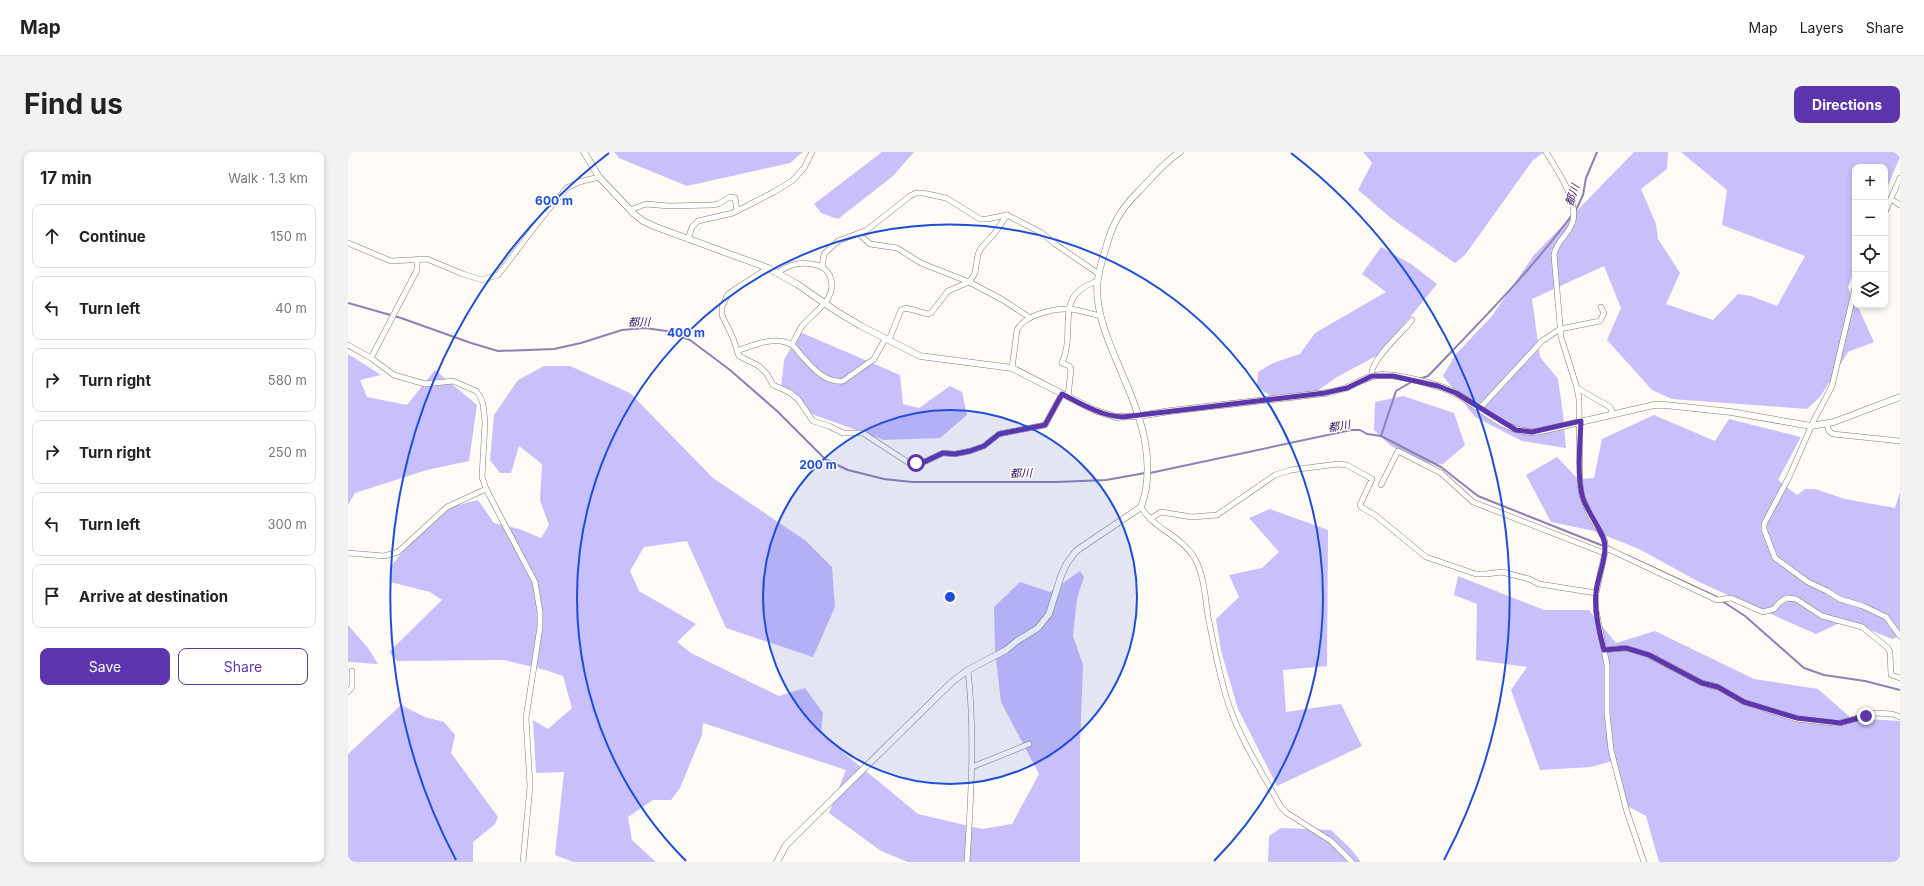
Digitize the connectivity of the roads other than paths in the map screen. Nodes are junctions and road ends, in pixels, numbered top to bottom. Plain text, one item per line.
1 (584, 152) edge
2 (812, 152) edge
3 (1180, 152) edge
4 (1546, 152) edge
5 (599, 178) junction
6 (1900, 178) edge
7 (1891, 199) junction
8 (1900, 205) edge
9 (1888, 206) edge
10 (630, 210) junction
11 (737, 211) junction
12 (1007, 215) junction
13 (859, 234) junction
14 (688, 239) junction
15 (348, 243) edge
16 (417, 260) junction
17 (822, 267) junction
18 (768, 268) junction
19 (777, 273) junction
20 (1098, 278) junction
21 (968, 282) junction
22 (1852, 301) edge
23 (826, 303) junction
24 (1601, 307) dead end
25 (1069, 309) junction
26 (1101, 316) junction
27 (1029, 317) junction
28 (1412, 320) dead end
29 (1560, 329) junction
30 (887, 339) junction
31 (348, 345) edge
32 (792, 345) junction
33 (737, 351) junction
34 (371, 358) junction
35 (1012, 368) junction
36 (1372, 376) junction
37 (1577, 388) junction
38 (1062, 394) junction
39 (1068, 397) junction
40 (1900, 397) edge
41 (1480, 408) junction
42 (1613, 414) junction
43 (1139, 416) junction
44 (1581, 421) junction
45 (1826, 425) junction
46 (1811, 426) junction
47 (1900, 441) edge
48 (1380, 485) dead end
49 (486, 489) junction
50 (1141, 507) junction
51 (1150, 519) junction
52 (1605, 550) junction
53 (348, 553) edge
54 (1596, 593) junction
55 (1900, 636) edge
56 (1604, 650) junction
57 (968, 670) junction
58 (352, 671) dead end
59 (1900, 678) edge
60 (348, 692) edge
61 (1900, 717) edge
62 (1029, 744) dead end
63 (972, 767) junction
64 (524, 862) edge
65 (777, 862) edge
66 (967, 862) edge
67 (1352, 862) edge
68 (1644, 862) edge

1 - 5 street
2 - 11 street
3 - 20 street
4 - 29 street
5 - 10 street
5 - 16 street
6 - 7 street
7 - 8 street
7 - 9 street
10 - 11 street
10 - 14 street
11 - 14 street
12 - 13 street
12 - 20 street
12 - 21 street
13 - 17 street
13 - 21 street
14 - 18 street
15 - 16 street
16 - 34 street
17 - 19 street
17 - 23 street
18 - 19 street
18 - 33 street
19 - 23 street
20 - 25 street
20 - 26 street
21 - 27 street
21 - 30 street
22 - 46 street
23 - 30 street
23 - 32 street
24 - 29 street
25 - 26 street
25 - 27 street
25 - 39 street
26 - 43 street
27 - 35 street
28 - 36 street
29 - 37 street
29 - 41 street
30 - 32 street
30 - 35 street
31 - 34 street
32 - 33 street
33 - 38 street
34 - 49 street
35 - 38 street
36 - 41 street
36 - 43 street
37 - 42 street
37 - 44 street
38 - 39 street
39 - 43 street
40 - 45 street
41 - 44 street
42 - 44 street
42 - 46 street
43 - 50 street
44 - 52 street
45 - 46 street
45 - 47 street
46 - 55 street
48 - 52 street
49 - 53 street
49 - 64 street
50 - 51 street
50 - 57 street
51 - 54 street
51 - 67 street
52 - 54 street
52 - 59 street
54 - 56 street
56 - 61 street
56 - 68 street
57 - 63 street
57 - 65 street
58 - 60 street
62 - 63 street
63 - 66 street

